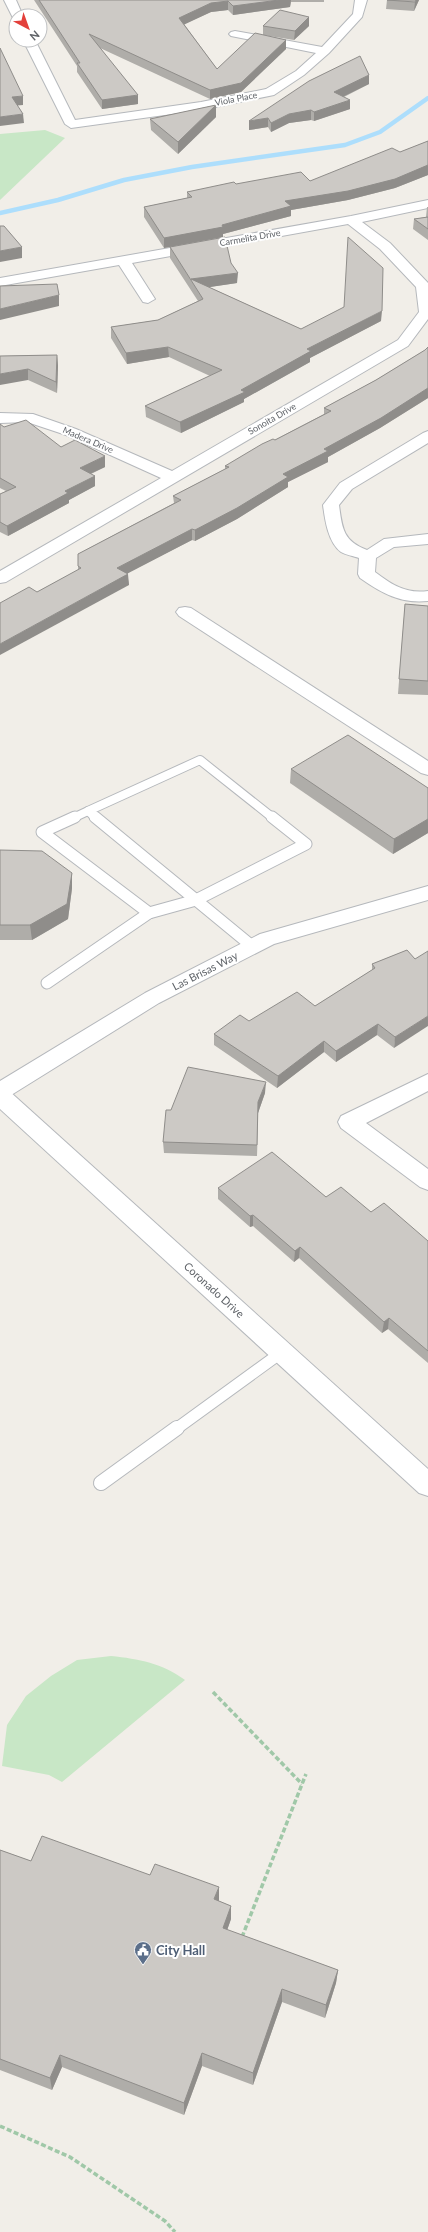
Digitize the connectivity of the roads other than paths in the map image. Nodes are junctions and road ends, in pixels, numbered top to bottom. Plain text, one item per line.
1 (361, 0) edge
2 (235, 34) dead end
3 (33, 48) edge
4 (325, 51) junction
5 (428, 204) edge
6 (351, 220) junction
7 (123, 260) junction
8 (0, 282) edge
9 (148, 299) dead end
10 (0, 418) edge
11 (428, 436) edge
12 (172, 477) junction
13 (428, 539) edge
14 (368, 556) junction
15 (0, 578) edge
16 (428, 596) edge
17 (185, 612) dead end
18 (428, 769) edge
19 (88, 811) junction
20 (428, 893) edge
21 (195, 900) junction
22 (149, 912) junction
23 (253, 947) junction
24 (47, 982) dead end
25 (428, 1082) edge
26 (0, 1091) edge
27 (0, 1096) edge
28 (428, 1180) edge
29 (282, 1352) junction
30 (101, 1483) dead end
31 (428, 1484) edge

1 - 4 street, Viola Place
2 - 4 street
3 - 4 street, Viola Place
5 - 6 street, Carmelita Drive
6 - 7 street, Carmelita Drive
6 - 12 street, Sonoita Drive
7 - 8 street, Carmelita Drive
7 - 9 street
10 - 12 street, Madera Drive
11 - 14 street
12 - 15 street, Sonoita Drive
13 - 14 street
14 - 16 street
17 - 18 street
19 - 21 lane
19 - 21 lane
19 - 22 lane
20 - 23 street, Las Brisas Way
21 - 22 lane
21 - 23 lane
22 - 24 lane
23 - 26 street, Las Brisas Way
25 - 28 street
27 - 29 street, Coronado Drive
29 - 30 lane
29 - 31 street, Coronado Drive

